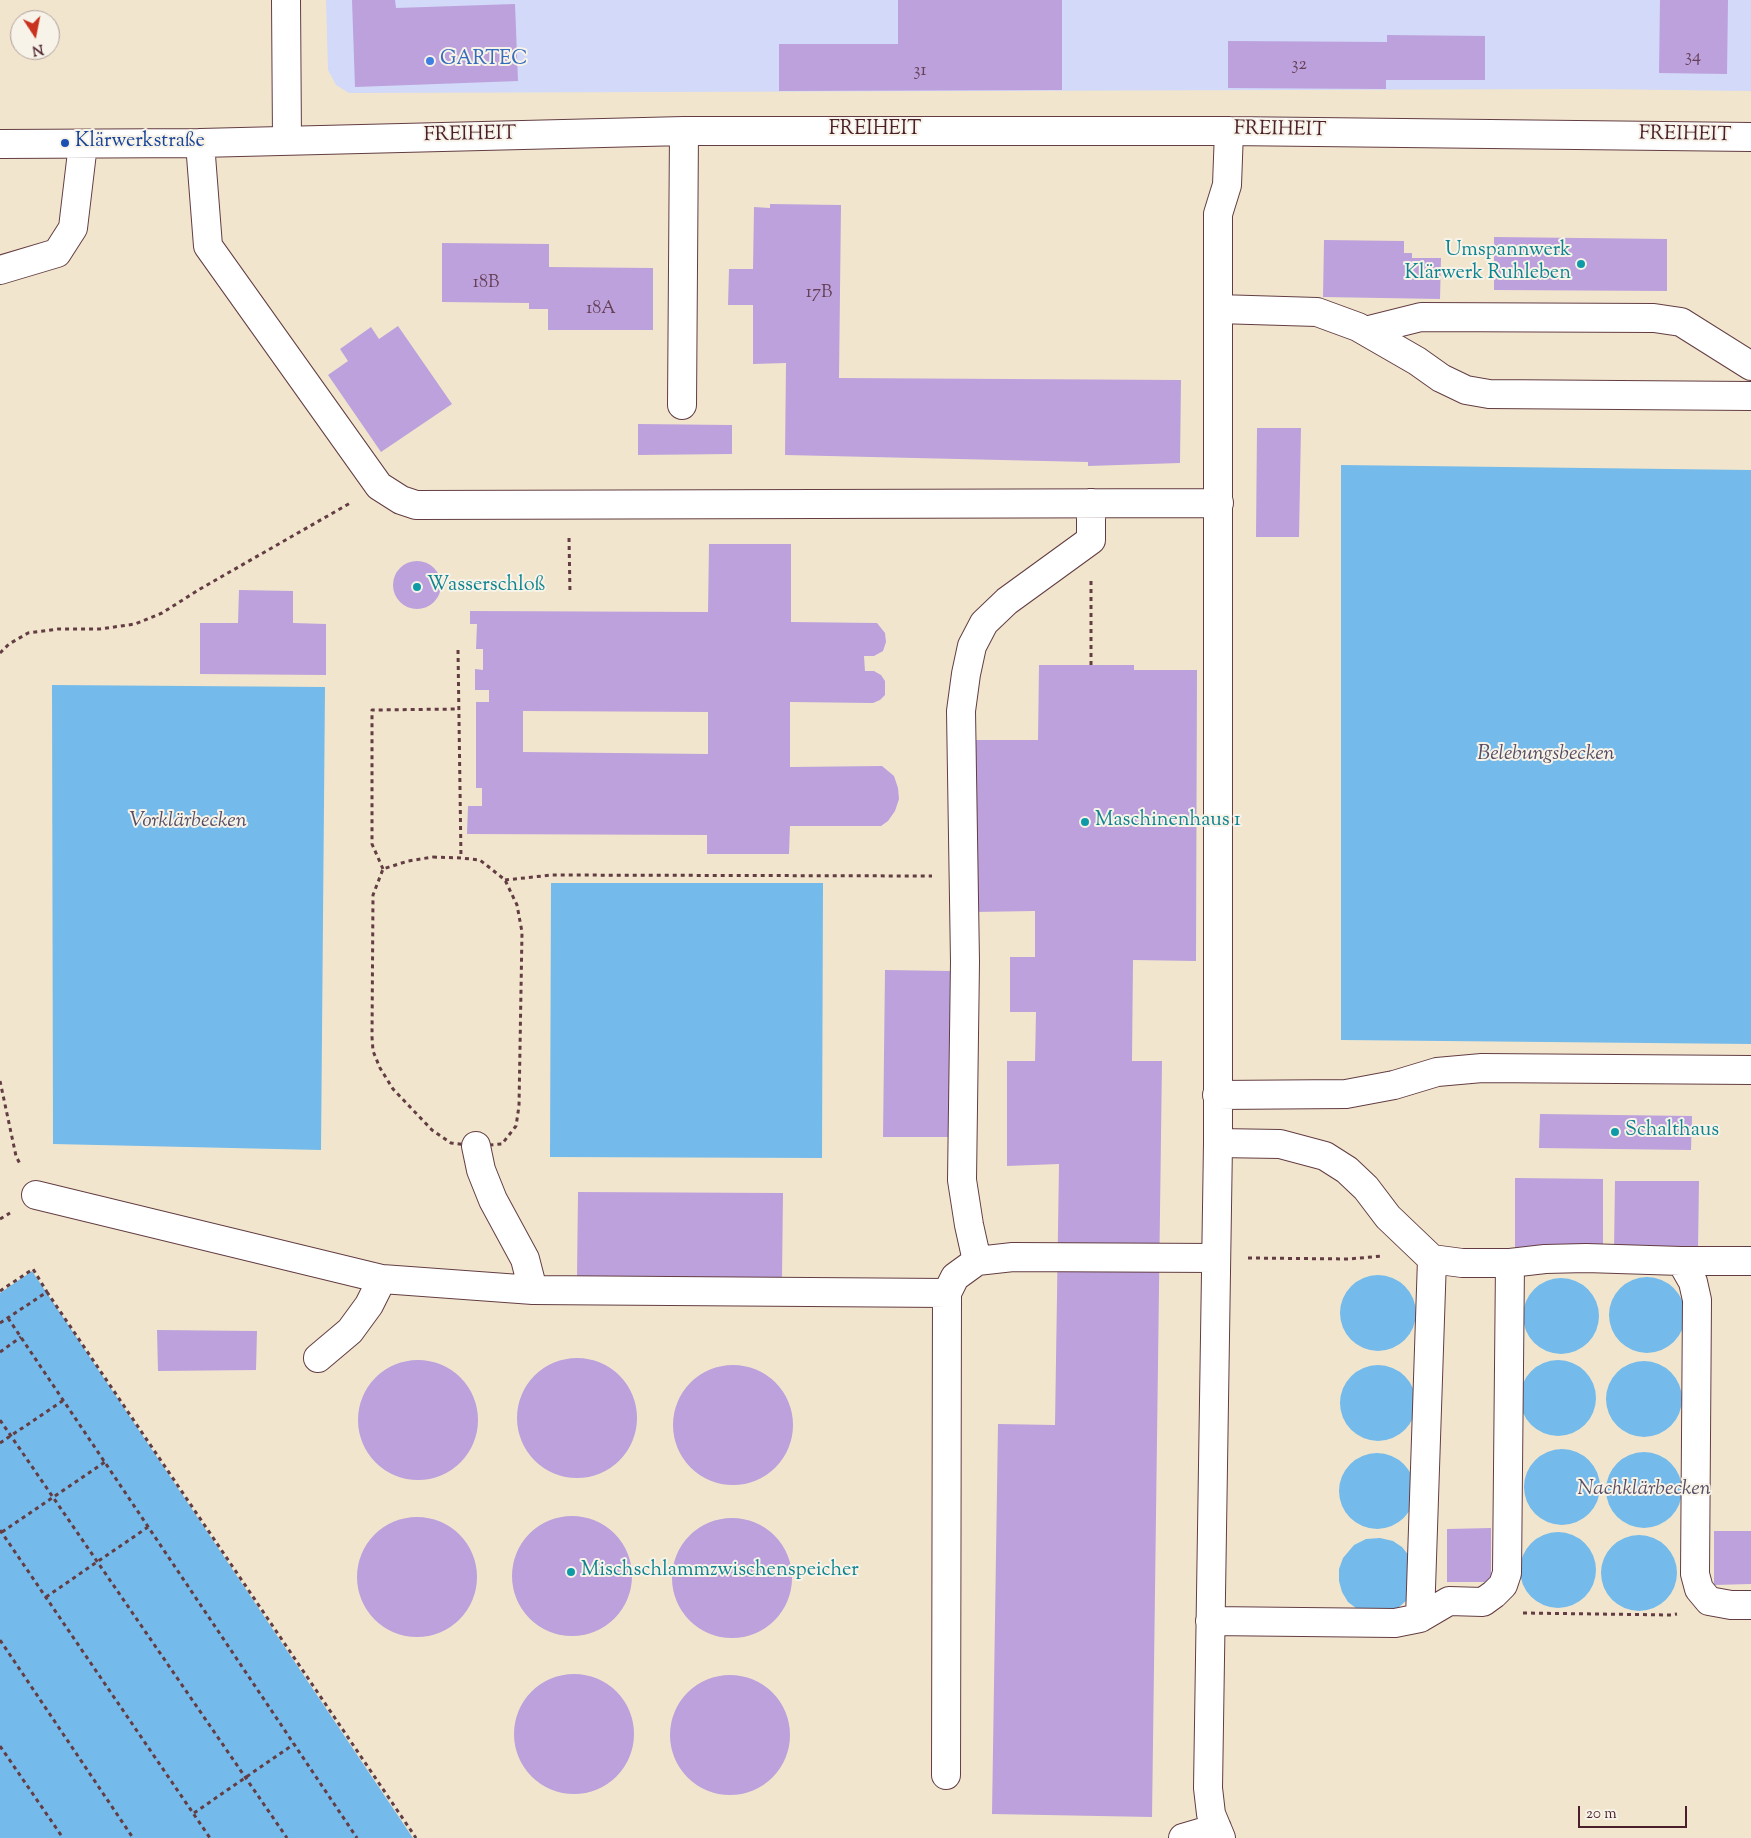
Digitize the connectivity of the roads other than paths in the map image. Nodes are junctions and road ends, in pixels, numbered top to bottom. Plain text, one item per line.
1 (286, 0) edge
2 (684, 131) junction
3 (1229, 131) junction
4 (1751, 137) edge
5 (287, 139) junction
6 (200, 143) junction
7 (0, 144) edge
8 (83, 144) junction
9 (0, 270) edge
10 (1218, 309) junction
11 (1365, 331) junction
12 (1751, 366) edge
13 (1751, 396) edge
14 (682, 405) dead end
15 (1091, 503) junction
16 (1219, 503) junction
17 (1751, 1070) edge
18 (1217, 1095) junction
19 (1218, 1143) junction
20 (476, 1146) road end
21 (36, 1196) road end
22 (1215, 1258) junction
23 (1432, 1260) junction
24 (977, 1261) junction
25 (1681, 1261) junction
26 (1751, 1261) edge
27 (1510, 1263) junction
28 (382, 1278) junction
29 (532, 1290) junction
30 (947, 1293) junction
31 (318, 1358) dead end
32 (1751, 1605) edge
33 (1420, 1618) junction
34 (1210, 1621) junction
35 (946, 1775) dead end
36 (1219, 1833) edge
37 (1183, 1838) edge

1 - 5 street
2 - 3 street, FREIHEIT
2 - 5 street, FREIHEIT
2 - 14 street
3 - 4 street, FREIHEIT
3 - 10 street
5 - 6 street, FREIHEIT
6 - 8 street, FREIHEIT
6 - 15 street
7 - 8 street, FREIHEIT
8 - 9 street
10 - 11 street
10 - 16 street
11 - 12 street
11 - 13 street
15 - 16 street
15 - 24 street
16 - 18 street
17 - 18 street
18 - 19 street
19 - 22 street
19 - 23 street
20 - 29 street
21 - 28 street
22 - 24 street
22 - 34 street
23 - 27 street
23 - 33 street
24 - 30 street
25 - 26 street
25 - 27 street
25 - 32 street
27 - 33 street
28 - 29 street
28 - 31 street
29 - 30 street
30 - 35 street
33 - 34 street
34 - 36 street
36 - 37 street

